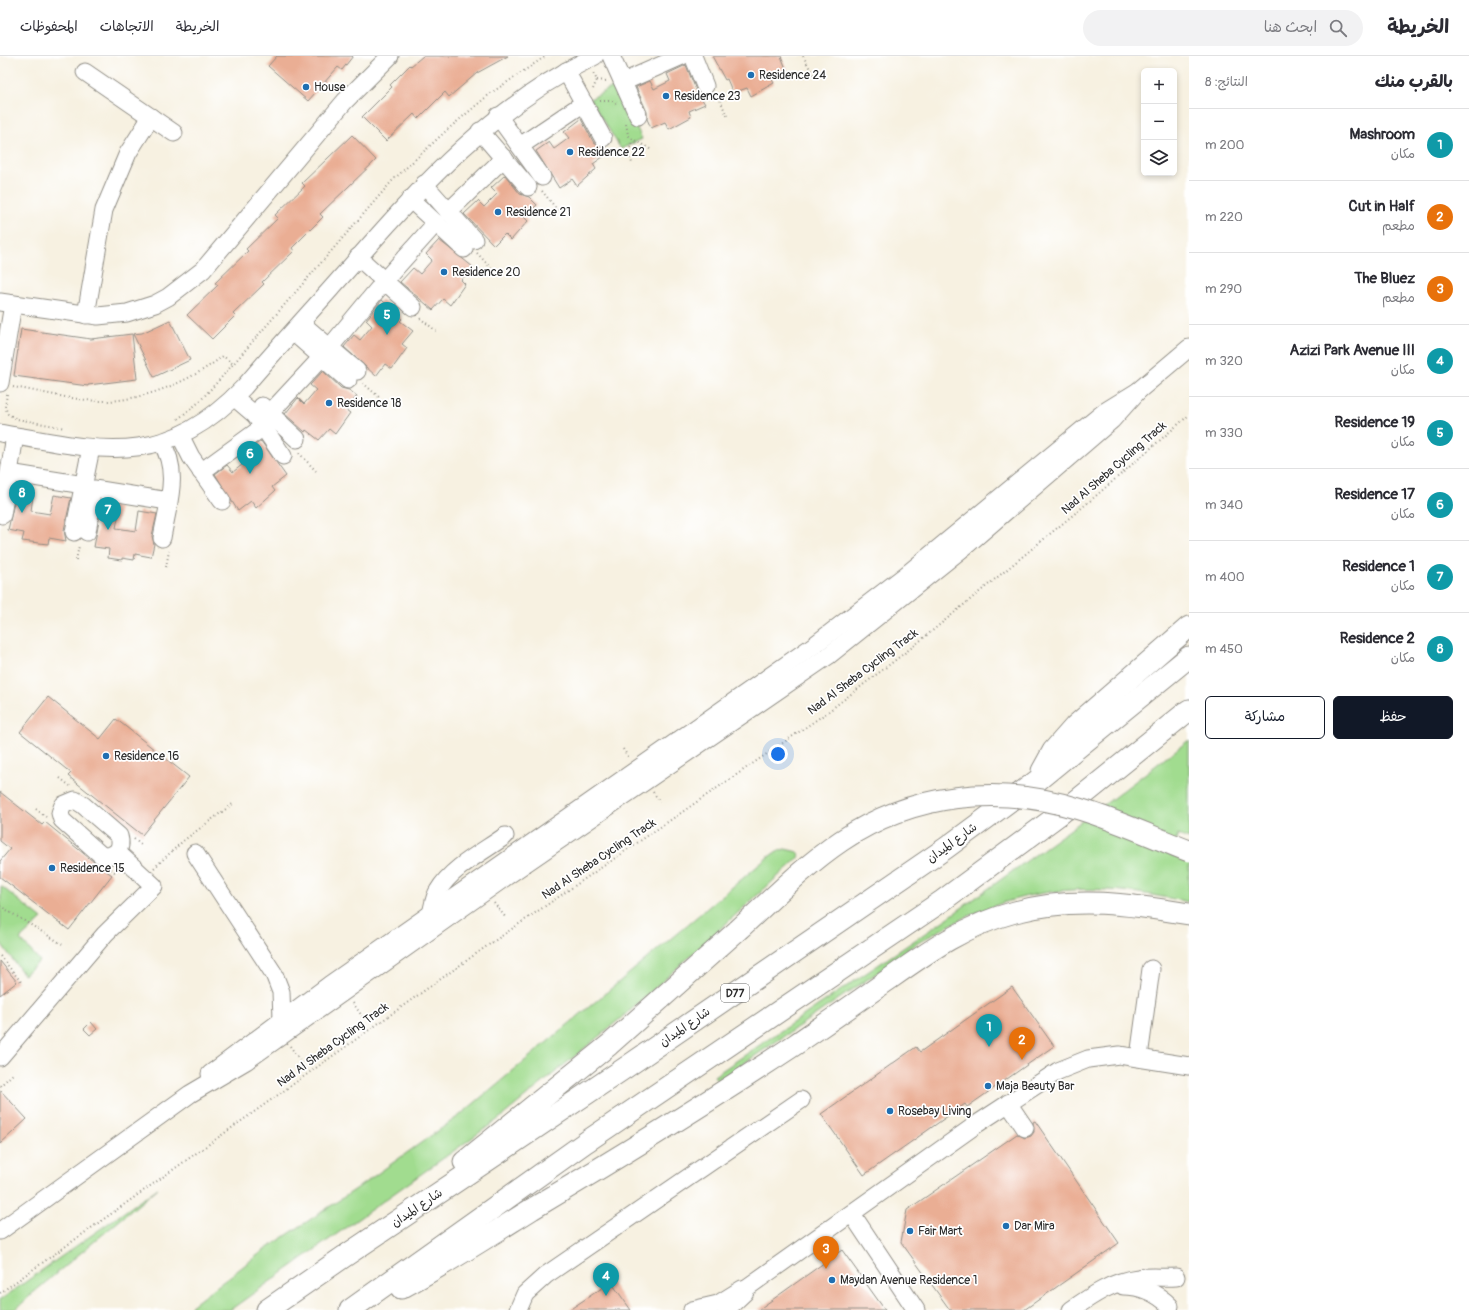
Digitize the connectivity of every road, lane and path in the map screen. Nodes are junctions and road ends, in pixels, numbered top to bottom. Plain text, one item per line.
1 (390, 56) edge
2 (546, 56) edge
3 (611, 56) edge
4 (682, 56) edge
5 (693, 56) edge
6 (705, 56) edge
7 (803, 56) edge
8 (590, 58) edge
9 (566, 71) junction
10 (85, 72) dead end
11 (815, 78) dead end
12 (623, 82) junction
13 (590, 99) junction
14 (618, 106) dead end
15 (498, 116) junction
16 (151, 117) junction
17 (631, 117) joint
18 (480, 131) junction
19 (174, 133) dead end
20 (603, 138) dead end
21 (632, 139) junction
22 (520, 146) junction
23 (652, 151) dead end
24 (504, 158) junction
25 (632, 162) dead end
26 (542, 177) dead end
27 (424, 184) junction
28 (528, 187) dead end
29 (410, 199) junction
30 (442, 217) junction
31 (469, 244) dead end
32 (355, 261) junction
33 (381, 285) junction
34 (6, 303) edge
35 (409, 311) dead end
36 (86, 315) junction
37 (297, 327) junction
38 (1189, 348) edge
39 (326, 352) junction
40 (2, 364) edge
41 (233, 364) junction
42 (353, 375) dead end
43 (5, 387) edge
44 (1138, 391) junction
45 (239, 392) junction
46 (1189, 415) edge
47 (266, 420) junction
48 (176, 428) junction
49 (72, 430) dead end
50 (7, 434) edge
51 (297, 439) dead end
52 (160, 442) junction
53 (96, 449) junction
54 (283, 456) dead end
55 (5, 467) edge
56 (201, 472) junction
57 (89, 487) junction
58 (168, 501) junction
59 (222, 501) dead end
60 (2, 514) dead end
61 (81, 532) dead end
62 (162, 538) dead end
63 (1189, 627) edge
64 (1189, 657) edge
65 (1188, 711) edge
66 (623, 749) dead end
67 (630, 759) dead end
68 (1038, 780) junction
69 (504, 836) dead end
70 (1189, 851) edge
71 (117, 852) dead end
72 (195, 853) dead end
73 (492, 900) dead end
74 (0, 906) edge
75 (431, 914) junction
76 (1189, 914) edge
77 (506, 918) dead end
78 (62, 944) dead end
79 (0, 956) edge
80 (1151, 969) dead end
81 (22, 983) dead end
82 (344, 991) junction
83 (364, 1019) dead end
84 (282, 1028) junction
85 (0, 1057) edge
86 (1138, 1057) junction
87 (302, 1063) dead end
88 (1189, 1066) edge
89 (14, 1073) dead end
90 (0, 1086) edge
91 (801, 1100) dead end
92 (1008, 1103) junction
93 (1025, 1128) dead end
94 (411, 1213) junction
95 (852, 1214) junction
96 (0, 1231) edge
97 (1182, 1274) edge
98 (1113, 1286) junction
99 (745, 1289) junction
100 (0, 1293) edge
101 (353, 1308) edge
102 (1172, 1308) edge
103 (267, 1310) edge
104 (518, 1310) edge
105 (692, 1310) edge
106 (726, 1310) edge
107 (916, 1310) edge
108 (1071, 1310) edge

1 - 36 street
2 - 41 path
3 - 12 street
4 - 12 street
5 - 6 street
7 - 11 path
8 - 9 street
8 - 13 path
9 - 13 street
9 - 15 street
10 - 16 street
12 - 17 street
13 - 14 path
13 - 20 street
13 - 22 street
15 - 18 street
15 - 22 street
16 - 19 street
16 - 36 street
17 - 21 path
18 - 24 street
18 - 27 street
21 - 23 path
21 - 25 path
22 - 26 street
24 - 28 street
24 - 30 street
27 - 29 street
27 - 30 street
29 - 30 street
29 - 32 street
30 - 31 street
30 - 33 street
32 - 33 street
32 - 37 street
33 - 35 street
33 - 39 street
34 - 36 street
34 - 40 street
37 - 39 street
37 - 45 street
38 - 44 street
39 - 42 street
39 - 47 street
40 - 43 street
41 - 43 path
41 - 48 path
43 - 49 path
44 - 75 street
44 - 82 street
45 - 47 street
45 - 48 street
46 - 100 path, Nad Al Sheba Cycling Track
47 - 51 street
47 - 54 street
47 - 56 street
48 - 52 street
48 - 56 street
50 - 53 street
50 - 55 street
52 - 53 street
52 - 58 street
53 - 57 street
55 - 57 street
55 - 60 street
56 - 59 street
57 - 58 street
57 - 61 street
58 - 62 street
63 - 68 main road
64 - 68 main road, شارع الميدان / D77
65 - 101 main road
66 - 67 path
68 - 94 main road, شارع الميدان / D77
69 - 75 street
70 - 94 main road, bridge
71 - 85 street
72 - 84 street
73 - 77 path
74 - 78 path
75 - 84 street
76 - 101 main road
79 - 81 path
80 - 86 street
82 - 83 path
82 - 84 street
84 - 87 path
84 - 96 street
86 - 88 street
86 - 92 street
89 - 90 path
91 - 104 street
92 - 93 street
92 - 95 street
94 - 103 main road, شارع الميدان / D77
95 - 99 street
95 - 107 street
97 - 98 street
97 - 102 street
98 - 102 street
98 - 108 street
99 - 105 street
99 - 106 street

